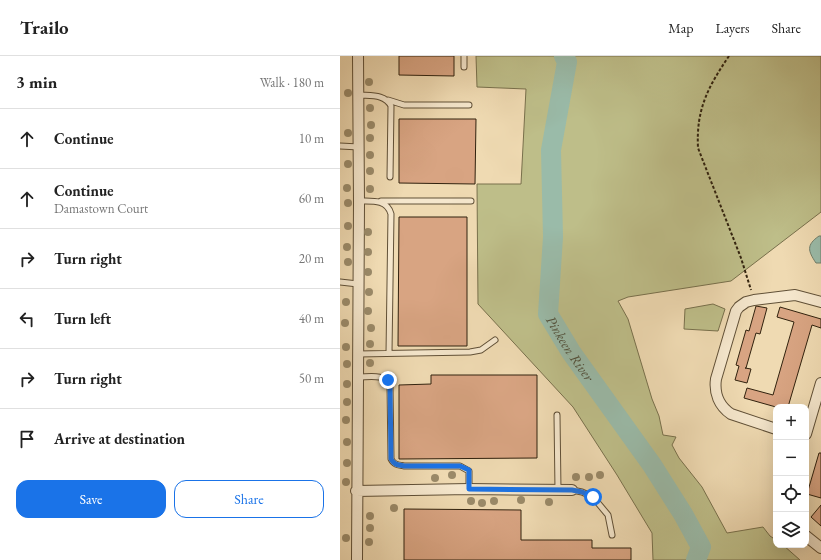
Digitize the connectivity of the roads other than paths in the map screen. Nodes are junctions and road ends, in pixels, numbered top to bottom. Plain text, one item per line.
1 (358, 56) edge
2 (464, 56) edge
3 (464, 67) dead end
4 (359, 95) junction
5 (388, 100) junction
6 (469, 105) dead end
7 (340, 146) edge
8 (359, 147) junction
9 (390, 177) dead end
10 (359, 201) junction
11 (376, 201) junction
12 (471, 201) dead end
13 (340, 282) edge
14 (358, 284) junction
15 (821, 302) edge
16 (495, 340) dead end
17 (389, 353) junction
18 (358, 354) junction
19 (358, 377) junction
20 (821, 383) edge
21 (557, 416) dead end
22 (809, 424) edge
23 (773, 428) edge
24 (469, 489) junction
25 (558, 490) junction
26 (572, 490) joint
27 (356, 491) junction
28 (612, 535) dead end
29 (809, 538) edge
30 (821, 548) edge
31 (357, 560) edge

1 - 4 street
2 - 3 lane
4 - 5 lane
4 - 8 street
5 - 6 lane
5 - 9 lane
7 - 8 lane
8 - 10 street
10 - 11 lane
10 - 14 street
11 - 12 lane
11 - 17 lane
13 - 14 lane
14 - 18 street
15 - 23 street
16 - 17 lane
17 - 18 lane
18 - 19 street
19 - 24 lane
19 - 27 street
20 - 22 street
21 - 25 lane
24 - 25 street
24 - 27 street
25 - 26 street
26 - 28 lane
27 - 31 street
29 - 30 street

